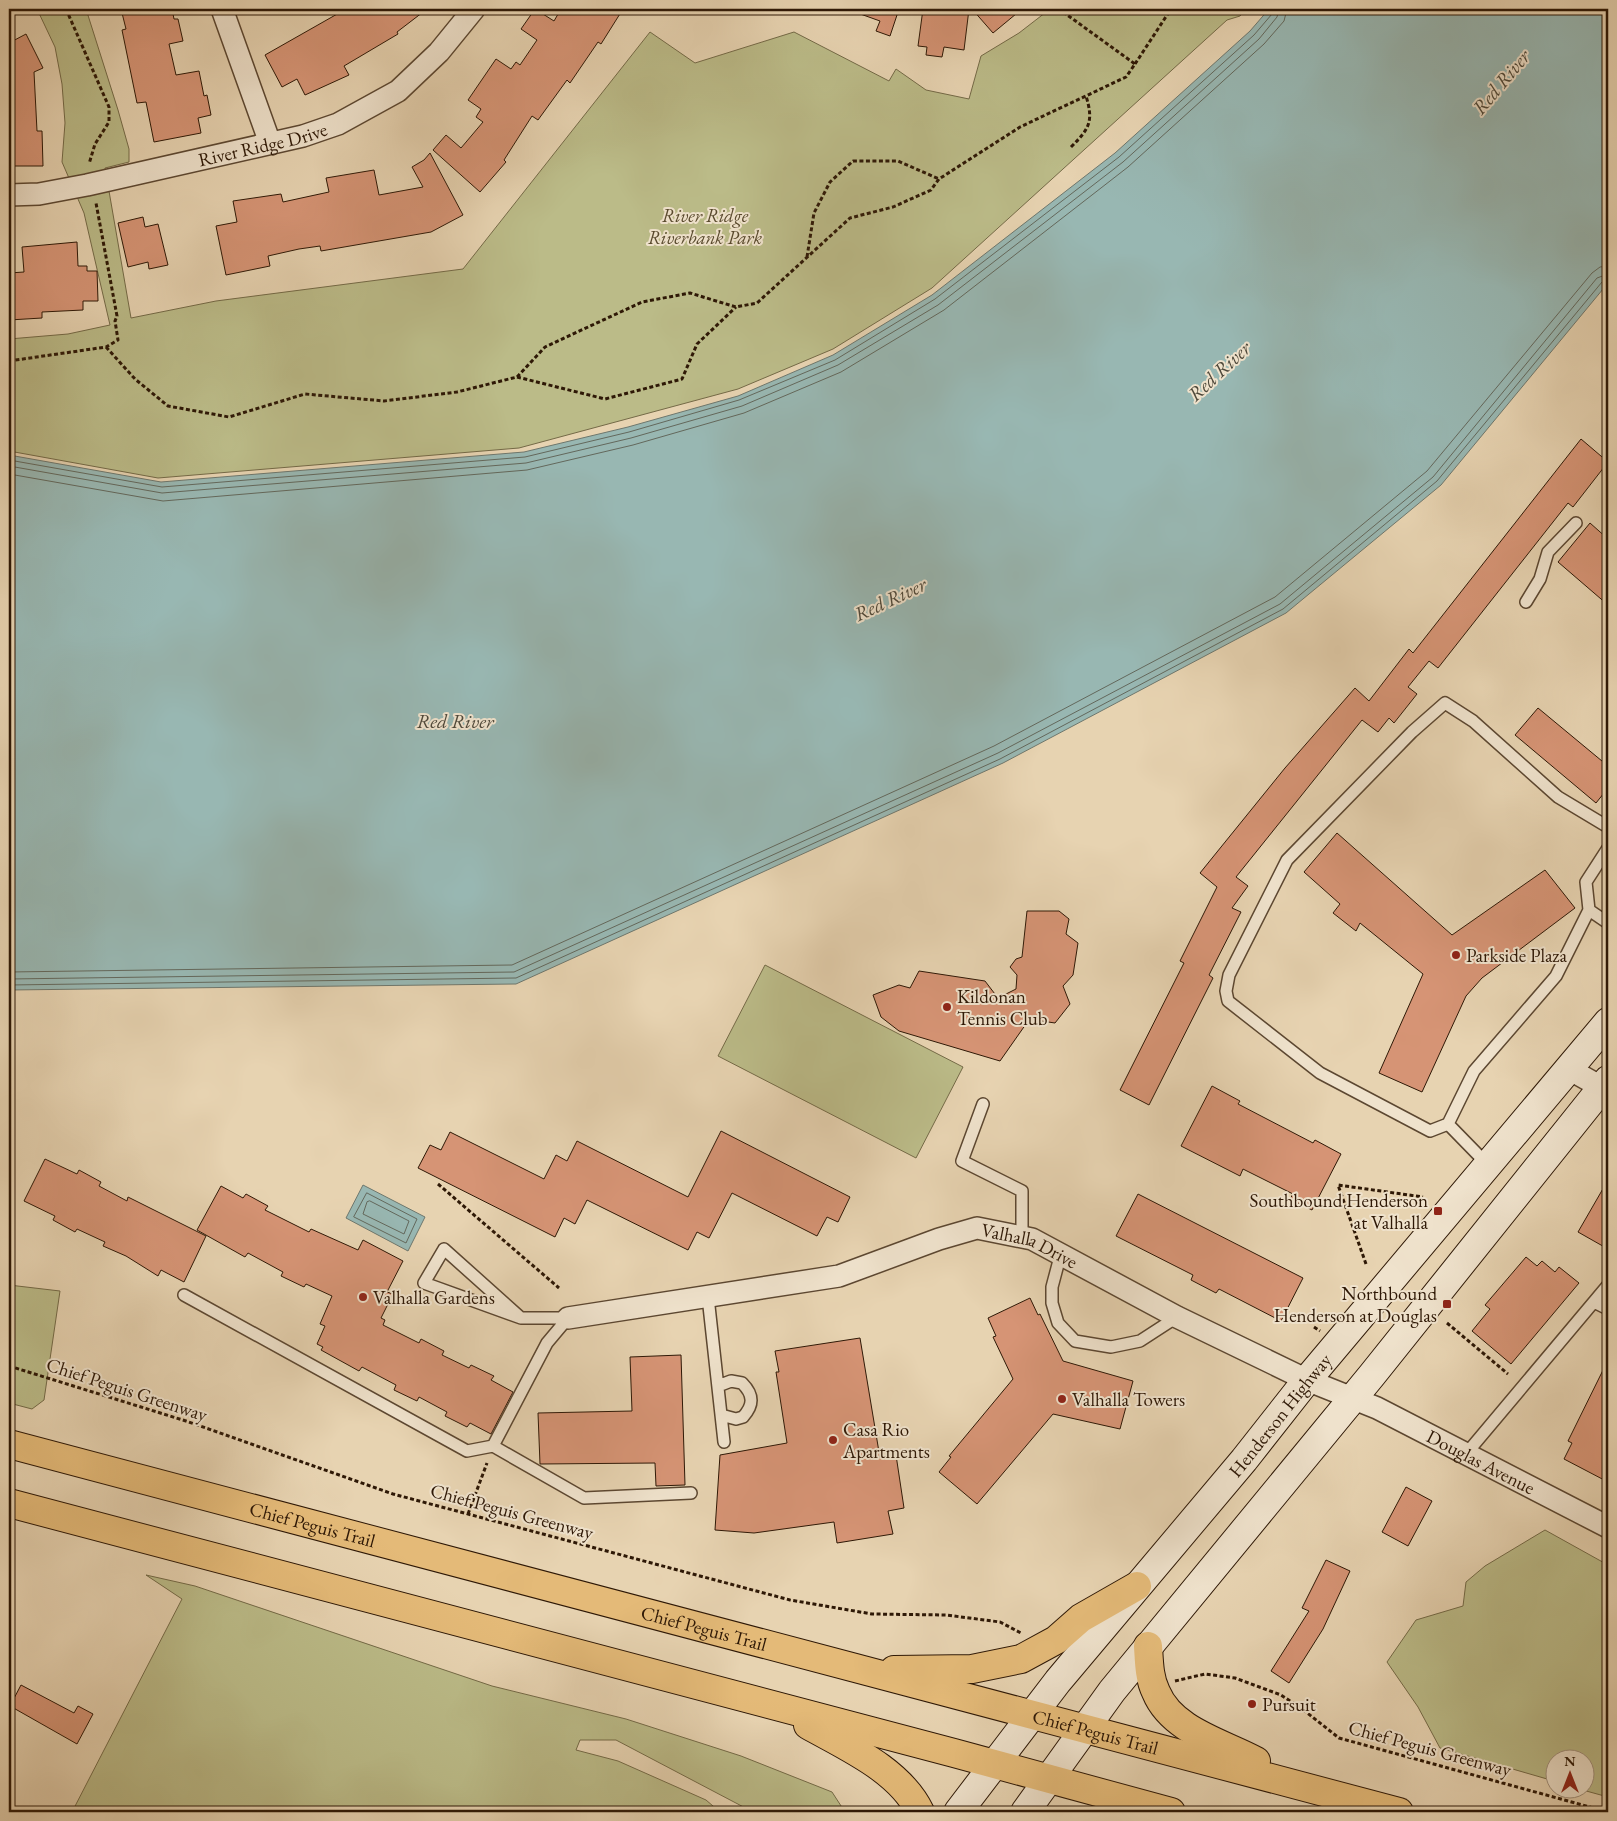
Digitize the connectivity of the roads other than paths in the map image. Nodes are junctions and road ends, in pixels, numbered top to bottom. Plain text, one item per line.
1 (222, 9) edge
2 (474, 9) edge
3 (270, 143) junction
4 (9, 195) edge
5 (1576, 523) dead end
6 (1526, 602) dead end
7 (1608, 827) edge
8 (1608, 848) edge
9 (1589, 910) junction
10 (1608, 923) edge
11 (1608, 1022) edge
12 (1569, 1069) junction
13 (1606, 1086) edge
14 (983, 1104) dead end
15 (1448, 1124) junction
16 (1488, 1165) junction
17 (1022, 1237) junction
18 (1061, 1253) junction
19 (1608, 1285) edge
20 (184, 1295) dead end
21 (708, 1297) junction
22 (1594, 1302) junction
23 (1608, 1310) edge
24 (521, 1318) junction
25 (568, 1318) junction
26 (1177, 1318) junction
27 (1307, 1380) junction
28 (718, 1386) junction
29 (1351, 1397) junction
30 (721, 1415) junction
31 (724, 1442) dead end
32 (9, 1444) edge
33 (493, 1446) junction
34 (1466, 1454) junction
35 (691, 1492) dead end
36 (9, 1503) edge
37 (1608, 1527) edge
38 (1137, 1586) junction
39 (1148, 1646) junction
40 (865, 1671) junction
41 (776, 1707) junction
42 (1032, 1716) junction
43 (1085, 1729) junction
44 (995, 1764) junction
45 (1049, 1779) junction
46 (1304, 1787) junction
47 (920, 1812) edge
48 (958, 1812) edge
49 (1025, 1812) edge
50 (1171, 1812) edge
51 (1399, 1812) edge

1 - 3 street
2 - 3 street, River Ridge Drive
3 - 4 street, River Ridge Drive
5 - 6 lane
7 - 15 lane
8 - 9 lane
9 - 10 lane
9 - 15 lane
11 - 12 main road, Henderson Highway
12 - 13 street
12 - 16 main road, Henderson Highway
13 - 29 main road
14 - 17 lane
15 - 16 lane
16 - 27 main road, Henderson Highway
17 - 18 street, Valhalla Drive
17 - 21 street, Valhalla Drive
18 - 26 street, Valhalla Drive
18 - 26 lane
19 - 22 lane
20 - 33 lane
21 - 25 street, Valhalla Drive
21 - 28 lane
22 - 23 lane
22 - 34 lane
24 - 24 lane
24 - 25 lane
25 - 33 lane
26 - 27 street, Valhalla Drive
27 - 29 street, Valhalla Drive
27 - 38 main road, Henderson Highway
28 - 30 lane
28 - 30 lane
29 - 34 street, Douglas Avenue
29 - 39 main road
30 - 31 lane
32 - 40 main road, Chief Peguis Trail
33 - 35 lane
34 - 37 street, Douglas Avenue
36 - 41 main road
38 - 40 main road
38 - 42 main road, Henderson Highway
39 - 43 main road
39 - 46 main road
40 - 42 main road, Chief Peguis Trail
41 - 44 main road
41 - 47 main road
42 - 43 main road, Chief Peguis Trail
42 - 44 main road, Henderson Highway
43 - 45 main road
43 - 46 main road, Chief Peguis Trail
44 - 45 main road
44 - 48 main road, Henderson Highway
45 - 49 main road
45 - 50 main road
46 - 51 main road, Chief Peguis Trail

